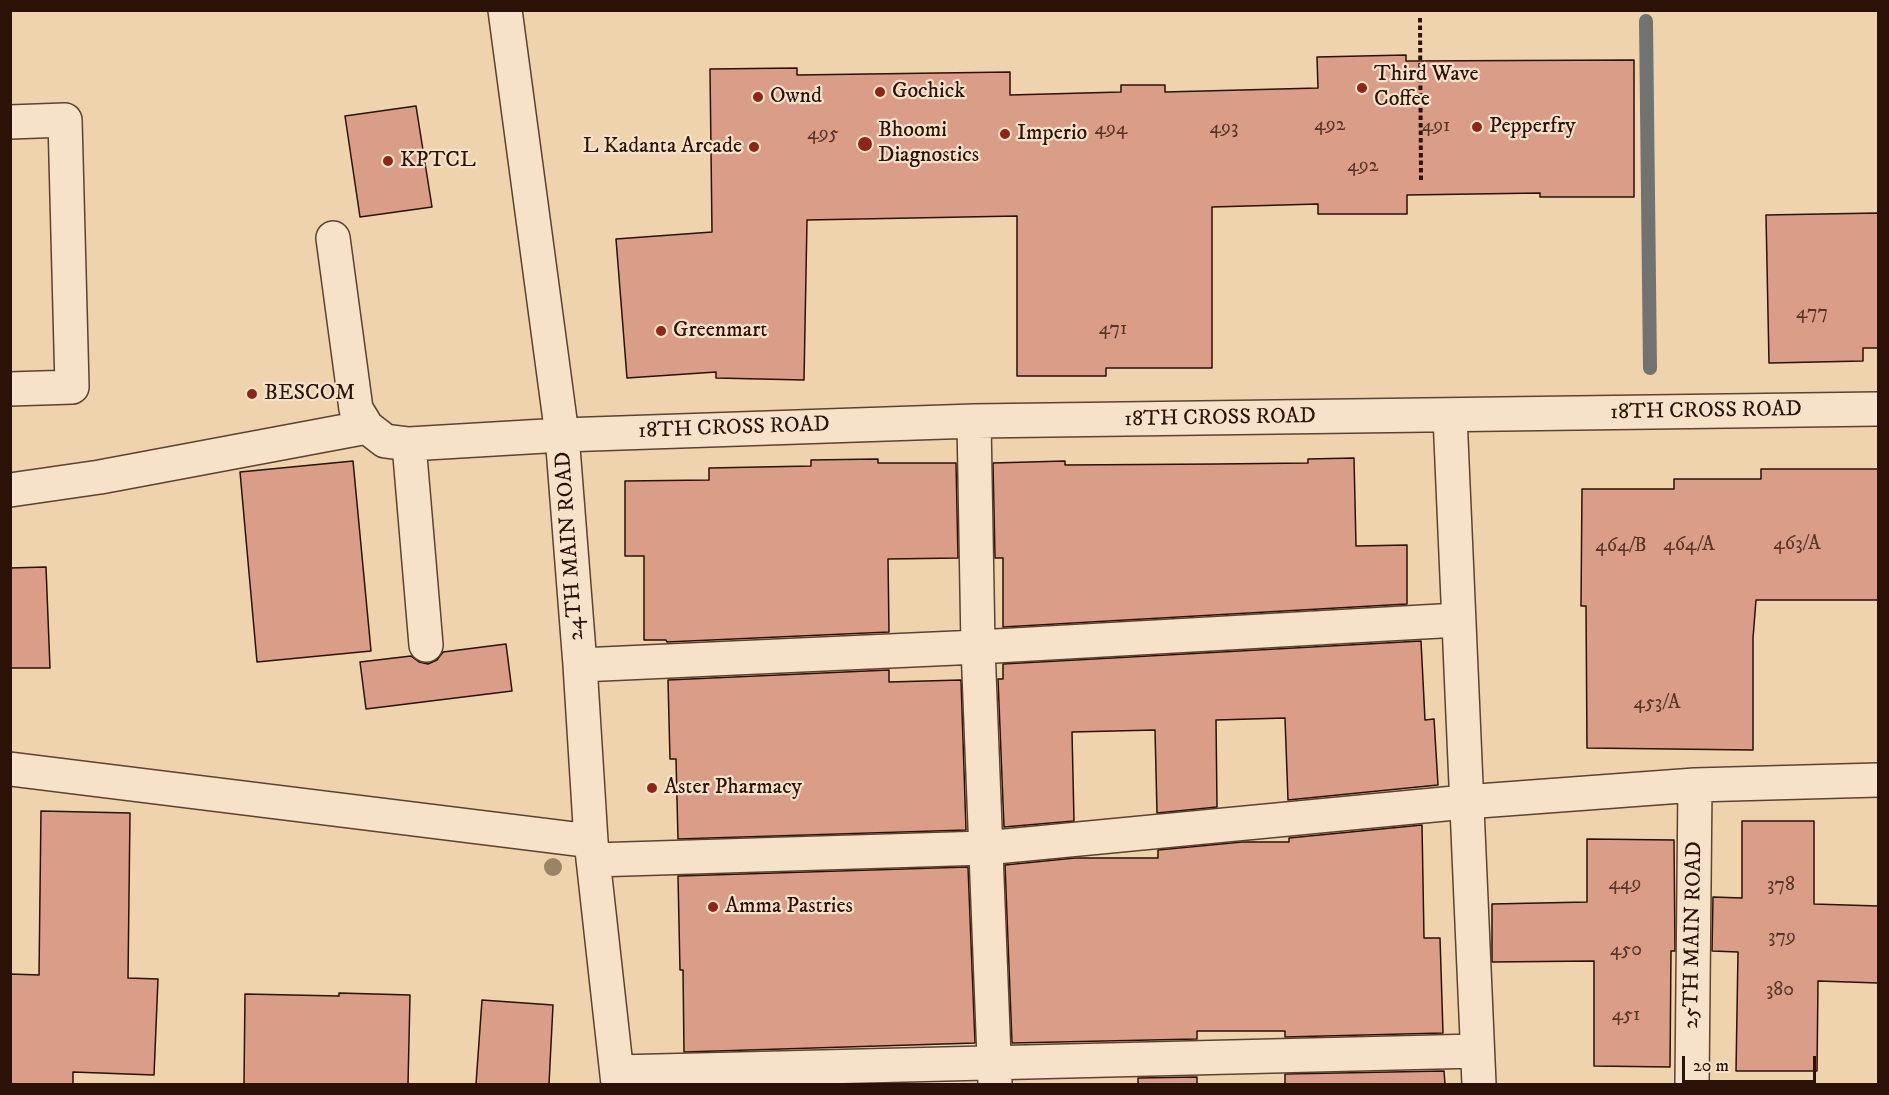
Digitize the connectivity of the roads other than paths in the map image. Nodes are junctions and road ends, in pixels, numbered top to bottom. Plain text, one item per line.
1 (506, 10) edge
2 (10, 122) edge
3 (333, 238) dead end
4 (10, 389) edge
5 (1878, 409) edge
6 (1450, 416) junction
7 (974, 421) junction
8 (367, 427) junction
9 (562, 435) junction
10 (409, 444) junction
11 (10, 490) edge
12 (1458, 620) junction
13 (426, 645) dead end
14 (978, 647) junction
15 (580, 665) junction
16 (10, 769) edge
17 (1878, 780) edge
18 (1695, 785) junction
19 (1466, 802) junction
20 (985, 848) junction
21 (592, 850) junction
22 (1477, 1051) junction
23 (995, 1073) edge
24 (617, 1078) edge
25 (1479, 1084) edge
26 (1692, 1084) edge

1 - 9 street, 24TH MAIN ROAD
2 - 4 street
3 - 8 street
5 - 6 street, 18TH CROSS ROAD
6 - 7 street, 18TH CROSS ROAD
6 - 12 street
7 - 9 street, 18TH CROSS ROAD
7 - 14 street
8 - 10 street, 18TH CROSS ROAD
8 - 11 street
9 - 10 street, 18TH CROSS ROAD
9 - 15 street, 24TH MAIN ROAD
10 - 13 street
12 - 14 street
12 - 19 street
14 - 15 street
14 - 20 street
15 - 21 street, 24TH MAIN ROAD
16 - 21 street
17 - 18 street
18 - 19 street
18 - 26 street, 25TH MAIN ROAD
19 - 20 street
19 - 22 street
20 - 21 street
20 - 23 street
21 - 24 street, 24TH MAIN ROAD
22 - 23 street
22 - 25 street
23 - 24 street

